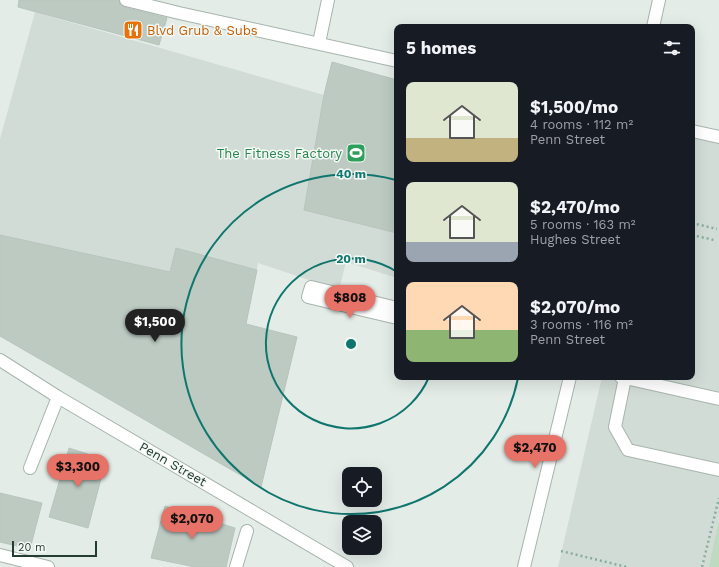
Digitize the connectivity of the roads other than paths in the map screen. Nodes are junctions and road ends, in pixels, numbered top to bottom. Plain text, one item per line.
1 (126, 0) edge
2 (328, 0) edge
3 (659, 0) edge
4 (654, 24) edge
5 (318, 43) junction
6 (394, 60) edge
7 (695, 132) edge
8 (719, 137) edge
9 (394, 307) edge
10 (394, 317) edge
11 (0, 360) edge
12 (569, 380) edge
13 (623, 380) edge
14 (644, 380) edge
15 (58, 397) junction
16 (719, 399) edge
17 (30, 468) dead end
18 (719, 470) edge
19 (247, 532) dead end
20 (0, 555) edge
21 (48, 567) edge
22 (236, 567) edge
23 (347, 567) edge
24 (524, 567) edge

1 - 5 street
2 - 5 street
3 - 4 street
5 - 6 street
7 - 8 street
9 - 10 street
11 - 15 street, Penn Street
12 - 24 street
13 - 18 street
14 - 16 street
15 - 17 street
15 - 23 street, Penn Street
19 - 22 street
20 - 21 street

